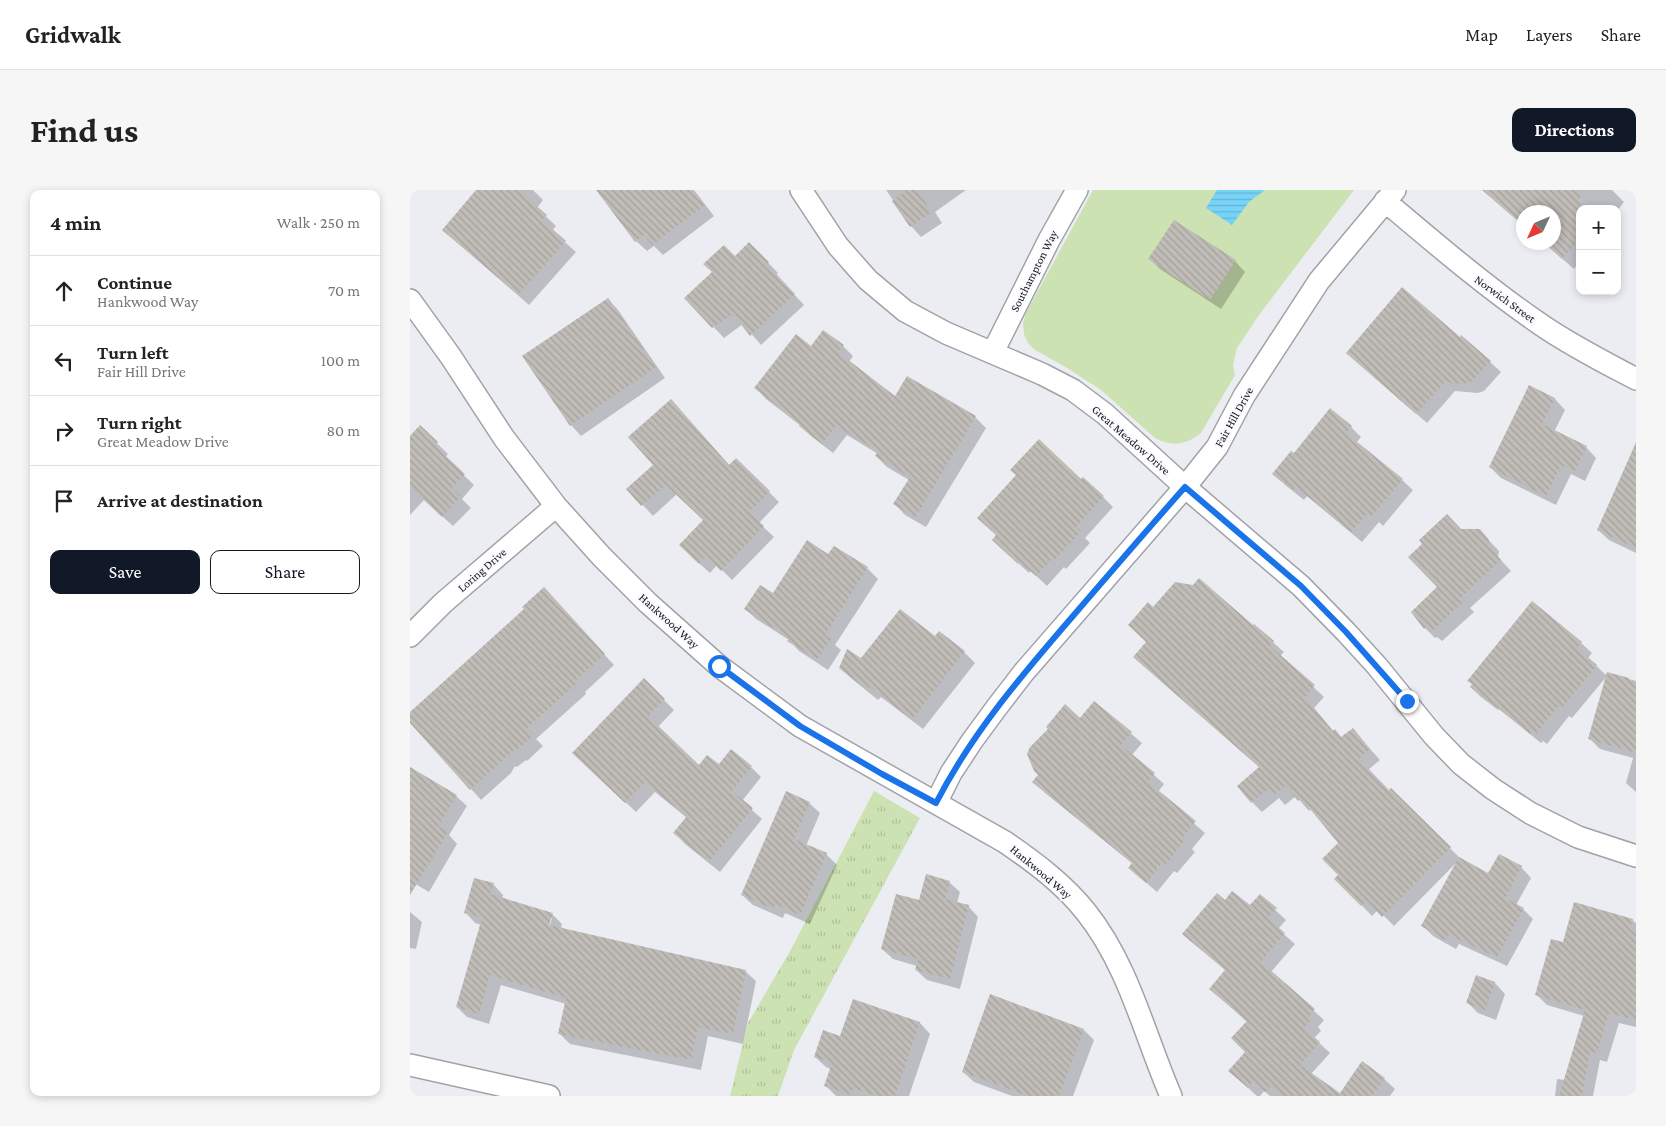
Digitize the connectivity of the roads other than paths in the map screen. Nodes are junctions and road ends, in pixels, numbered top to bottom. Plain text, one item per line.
1 (801, 190) edge
2 (1078, 190) edge
3 (1390, 196) edge
4 (410, 300) edge
5 (993, 352) junction
6 (1636, 379) edge
7 (1185, 487) junction
8 (556, 506) junction
9 (410, 636) edge
10 (936, 803) junction
11 (1636, 856) edge
12 (410, 1065) edge
13 (549, 1096) edge
14 (1171, 1096) edge

1 - 5 street, Great Meadow Drive
2 - 5 street, Southampton Way
3 - 6 street, Norwich Street
3 - 7 street, Fair Hill Drive
4 - 8 street, Hankwood Way
5 - 7 street, Great Meadow Drive
7 - 10 street, Fair Hill Drive
7 - 11 street, Great Meadow Drive
8 - 9 street, Loring Drive
8 - 10 street, Hankwood Way
10 - 14 street, Hankwood Way
12 - 13 street

